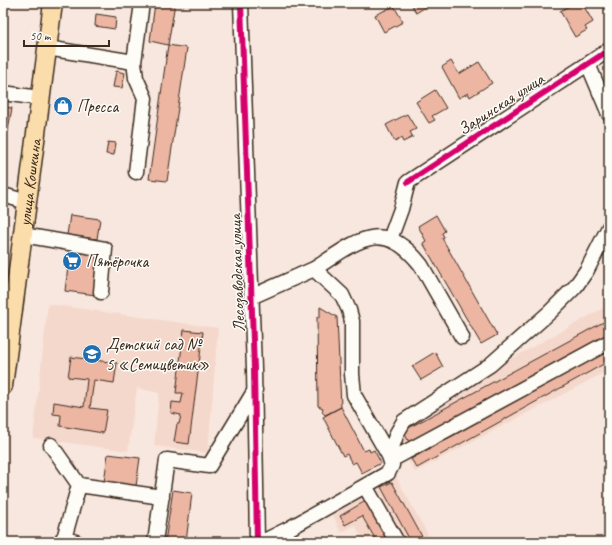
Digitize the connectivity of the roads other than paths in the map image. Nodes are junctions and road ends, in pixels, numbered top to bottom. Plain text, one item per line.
1 (53, 3) edge
2 (142, 3) edge
3 (241, 3) edge
4 (47, 48) junction
5 (609, 50) edge
6 (134, 62) junction
7 (588, 64) junction
8 (3, 93) edge
9 (40, 98) junction
10 (609, 114) edge
11 (136, 172) dead end
12 (3, 195) edge
13 (27, 202) junction
14 (609, 227) edge
15 (23, 235) junction
16 (390, 239) junction
17 (314, 269) junction
18 (101, 292) dead end
19 (251, 297) junction
20 (462, 337) dead end
21 (609, 342) edge
22 (4, 374) edge
23 (254, 390) junction
24 (51, 445) dead end
25 (390, 458) junction
26 (79, 485) junction
27 (365, 486) junction
28 (162, 497) junction
29 (67, 541) edge
30 (155, 542) edge
31 (257, 542) edge
32 (262, 542) edge
33 (397, 542) edge

1 - 4 main road, улица Кошкина
2 - 6 street
3 - 19 street, Лесозаводская улица
4 - 6 street
4 - 9 main road, улица Кошкина
5 - 7 street, Заринская улица
6 - 11 street
7 - 10 street
7 - 16 street, Заринская улица
8 - 9 street
9 - 13 main road, улица Кошкина
12 - 13 street
13 - 15 main road, улица Кошкина
14 - 25 street
15 - 18 street
15 - 22 main road, улица Кошкина
16 - 17 street
16 - 20 street
17 - 19 street
17 - 25 street
19 - 23 street, Лесозаводская улица
21 - 25 street
23 - 28 street
23 - 31 street, Лесозаводская улица
24 - 26 street
25 - 27 street
26 - 28 street
26 - 29 street
27 - 32 street
27 - 33 street
28 - 30 street

